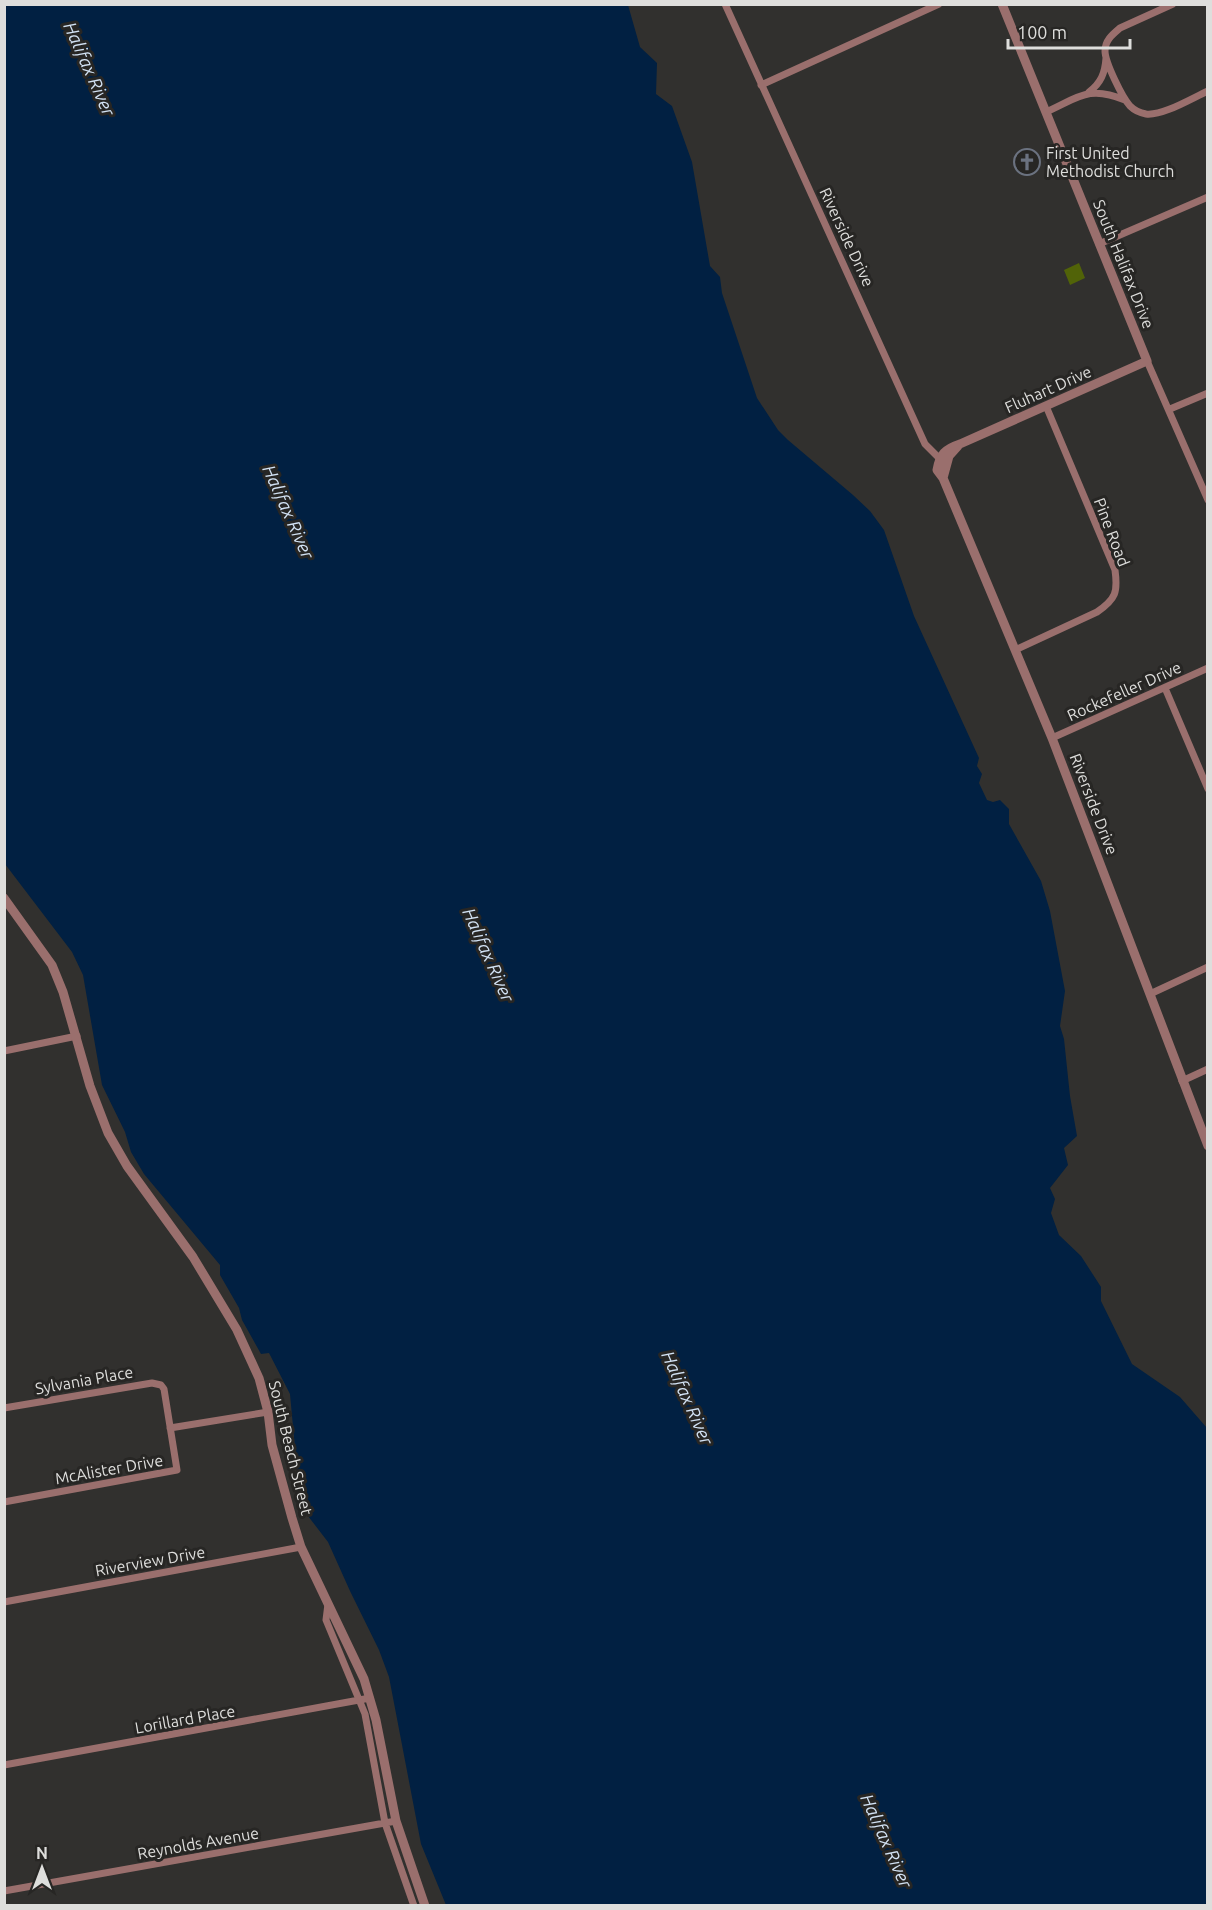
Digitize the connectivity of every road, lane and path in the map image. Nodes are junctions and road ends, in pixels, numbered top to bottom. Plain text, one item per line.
1 (725, 4) edge
2 (939, 4) edge
3 (1002, 4) edge
4 (1173, 4) edge
5 (1106, 58) junction
6 (761, 85) junction
7 (1208, 91) edge
8 (1087, 94) junction
9 (1126, 100) junction
10 (1046, 112) junction
11 (1208, 197) edge
12 (1100, 244) junction
13 (1147, 361) junction
14 (1208, 393) edge
15 (1047, 406) junction
16 (1170, 409) junction
17 (943, 461) junction
18 (1208, 500) edge
19 (1015, 650) junction
20 (1208, 668) edge
21 (1165, 688) junction
22 (1052, 738) junction
23 (1208, 789) edge
24 (4, 898) edge
25 (1208, 967) edge
26 (1150, 994) junction
27 (77, 1036) junction
28 (4, 1051) edge
29 (1208, 1069) edge
30 (1182, 1081) junction
31 (1208, 1146) edge
32 (4, 1408) edge
33 (268, 1412) junction
34 (170, 1428) junction
35 (4, 1502) edge
36 (301, 1547) junction
37 (4, 1602) edge
38 (328, 1604) junction
39 (370, 1698) junction
40 (360, 1700) junction
41 (4, 1765) edge
42 (396, 1821) junction
43 (385, 1823) junction
44 (4, 1891) edge
45 (414, 1905) edge
46 (425, 1905) edge

1 - 6 street, Riverside Drive
2 - 6 street
3 - 10 street, South Halifax Drive
4 - 5 street
5 - 8 street
5 - 9 street
6 - 17 street, Riverside Drive
7 - 9 street
8 - 9 street
8 - 10 street
10 - 12 street, South Halifax Drive
11 - 12 street
12 - 13 street, South Halifax Drive
13 - 15 street, Fluhart Drive
13 - 16 street, South Halifax Drive
14 - 16 street
15 - 17 street, Fluhart Drive
15 - 19 street, Pine Road
16 - 18 street, South Halifax Drive
17 - 19 street, Riverside Drive
19 - 22 street, Riverside Drive
20 - 21 street, Rockefeller Drive
21 - 22 street, Rockefeller Drive
21 - 23 street
22 - 26 street, Riverside Drive
24 - 27 street, South Beach Street
25 - 26 street
26 - 30 street, Riverside Drive
27 - 28 street
27 - 33 street, South Beach Street
29 - 30 street
30 - 31 street, Riverside Drive
32 - 34 street, Sylvania Place
33 - 34 street
33 - 36 street, South Beach Street
34 - 35 street, McAlister Drive
36 - 37 street, Riverview Drive
36 - 38 street, South Beach Street
38 - 39 street, South Beach Street
38 - 40 street
39 - 40 street, Lorillard Place
39 - 42 street, South Beach Street
40 - 41 street, Lorillard Place
40 - 43 street
42 - 43 street, Reynolds Avenue
42 - 46 street, South Beach Street
43 - 44 street, Reynolds Avenue
43 - 45 street

